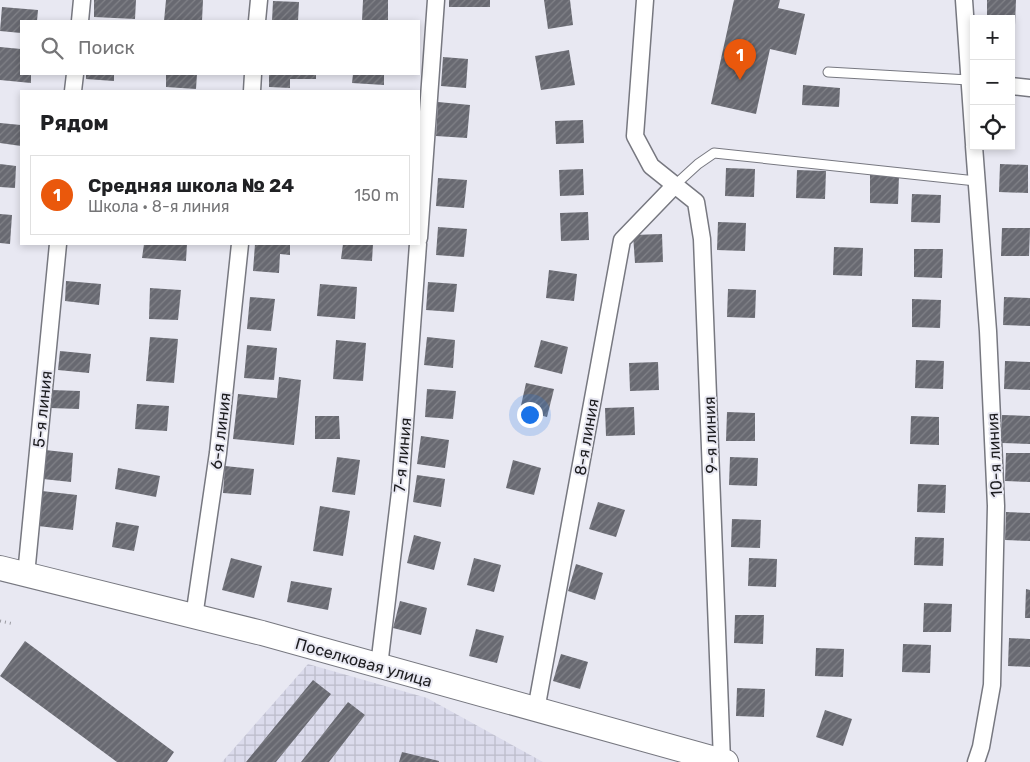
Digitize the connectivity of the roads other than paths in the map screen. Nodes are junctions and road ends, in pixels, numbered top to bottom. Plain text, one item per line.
1 (82, 0) edge
2 (259, 0) edge
3 (436, 0) edge
4 (644, 0) edge
5 (964, 0) edge
6 (80, 20) edge
7 (257, 20) edge
8 (970, 69) edge
9 (828, 72) dead end
10 (75, 75) edge
11 (253, 75) edge
12 (970, 81) edge
13 (1015, 86) edge
14 (1030, 88) edge
15 (73, 90) edge
16 (252, 90) edge
17 (974, 150) edge
18 (976, 181) junction
19 (675, 185) junction
20 (420, 224) edge
21 (58, 245) edge
22 (240, 245) edge
23 (418, 245) edge
24 (0, 568) edge
25 (26, 575) junction
26 (194, 617) junction
27 (378, 666) junction
28 (536, 710) junction
29 (724, 761) edge
30 (976, 762) edge

1 - 6 street
2 - 7 street
3 - 20 street
4 - 19 street, 9-я линия
5 - 8 street, 10-я линия
9 - 12 lane
10 - 15 street
11 - 16 street
13 - 14 street
17 - 18 street, 10-я линия
18 - 19 lane
18 - 30 street, 10-я линия
19 - 28 street, 8-я линия
19 - 29 street, 9-я линия
21 - 25 street, 5-я линия
22 - 26 street, 6-я линия
23 - 27 street, 7-я линия
24 - 25 street, Поселковая улица
25 - 26 street, Поселковая улица
26 - 27 street, Поселковая улица
27 - 28 street, Поселковая улица
28 - 29 street, Поселковая улица

